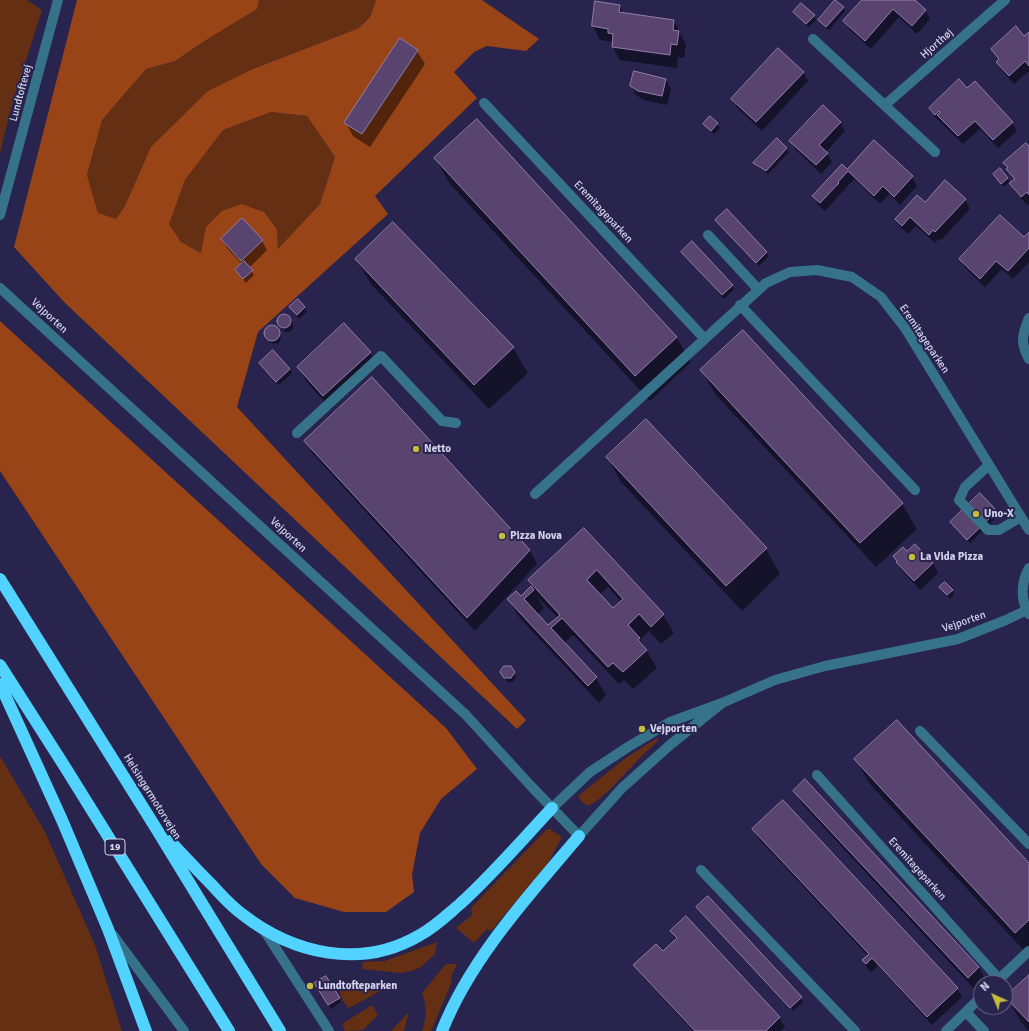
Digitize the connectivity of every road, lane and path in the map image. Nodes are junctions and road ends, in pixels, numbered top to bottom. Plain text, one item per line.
1 (58, 0) edge
2 (1005, 0) edge
3 (813, 40) dead end
4 (484, 103) dead end
5 (885, 105) junction
6 (935, 152) dead end
7 (0, 215) edge
8 (708, 235) dead end
9 (0, 288) edge
10 (758, 289) junction
11 (740, 305) junction
12 (1029, 318) edge
13 (704, 338) junction
14 (1029, 359) edge
15 (456, 423) dead end
16 (297, 433) dead end
17 (989, 465) junction
18 (915, 490) dead end
19 (535, 494) dead end
20 (1021, 516) junction
21 (1029, 530) edge
22 (1029, 568) edge
23 (0, 579) edge
24 (1028, 612) edge
25 (0, 665) edge
26 (0, 684) edge
27 (722, 703) junction
28 (920, 731) dead end
29 (817, 775) dead end
30 (552, 808) junction
31 (154, 825) junction
32 (579, 836) junction
33 (1029, 844) edge
34 (701, 870) dead end
35 (108, 929) junction
36 (264, 930) junction
37 (1029, 951) edge
38 (992, 975) edge
39 (1003, 975) edge
40 (973, 1005) edge
41 (966, 1012) junction
42 (146, 1031) edge
43 (184, 1031) edge
44 (229, 1031) edge
45 (280, 1031) edge
46 (329, 1031) edge
47 (442, 1031) edge
48 (855, 1031) edge
49 (946, 1031) edge
50 (984, 1031) edge

1 - 7 street, Lundtoftevej
2 - 5 street, Hjorthøj
3 - 5 street
4 - 13 street, Eremitageparken
5 - 6 street
8 - 10 street
9 - 30 street, Vejporten
10 - 11 street, Eremitageparken
10 - 17 street, Eremitageparken
11 - 13 street, Eremitageparken
11 - 18 street
12 - 14 street
13 - 19 street, Eremitageparken
15 - 16 street
17 - 20 street, Eremitageparken
17 - 20 street
20 - 21 street, Eremitageparken
22 - 24 street
23 - 31 highway, Helsingørmotorvejen
24 - 27 street, Vejporten
25 - 44 highway, 19
26 - 35 highway
27 - 30 street, Vejporten
27 - 32 street, Vejporten
28 - 33 street
29 - 38 street, Eremitageparken
30 - 32 street, Vejporten
30 - 36 highway
31 - 36 highway
31 - 45 highway, Helsingørmotorvejen
32 - 47 highway
34 - 48 street
35 - 42 highway
35 - 43 street
36 - 46 street
37 - 39 street, Eremitageparken
40 - 41 street
41 - 49 street
41 - 50 street

